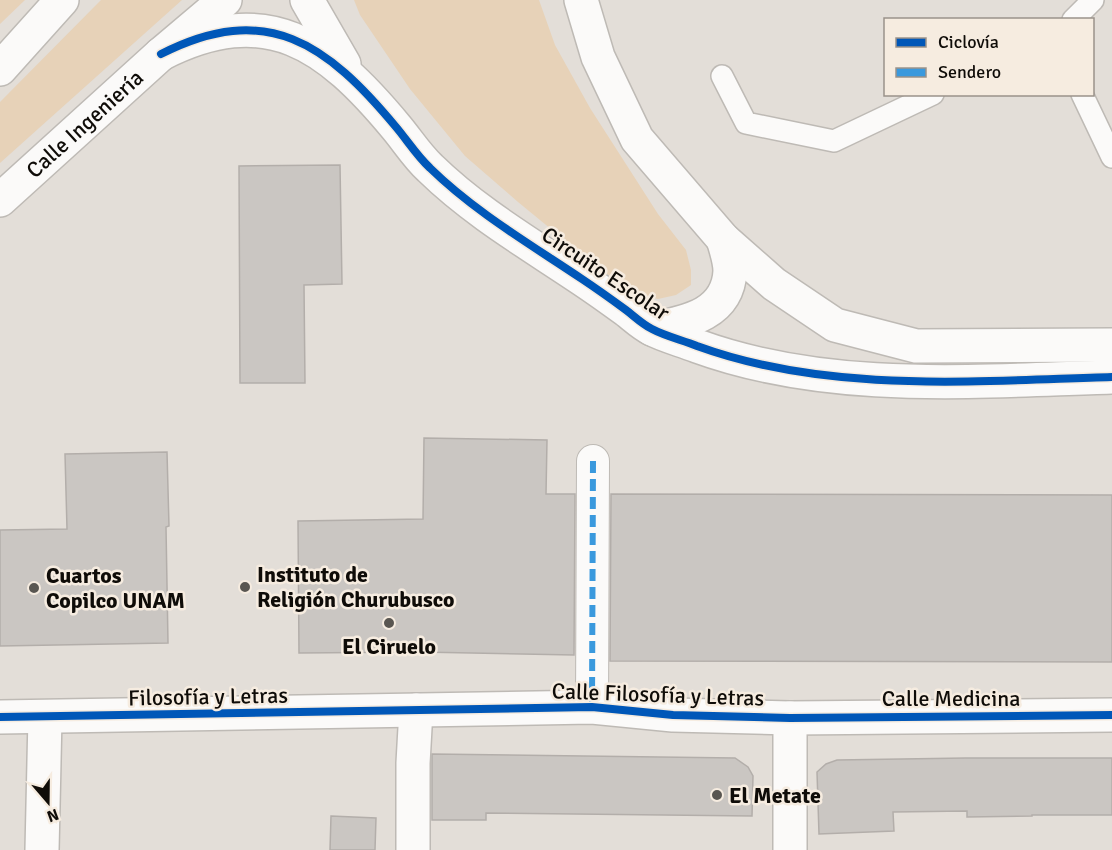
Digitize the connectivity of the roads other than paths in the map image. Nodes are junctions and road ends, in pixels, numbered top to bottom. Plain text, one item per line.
1 (62, 0) edge
2 (307, 0) edge
3 (581, 0) edge
4 (1093, 0) edge
5 (214, 5) edge
6 (1075, 18) edge
7 (161, 54) junction
8 (0, 69) edge
9 (722, 76) dead end
10 (355, 81) junction
11 (929, 96) edge
12 (1083, 96) edge
13 (1112, 157) edge
14 (1, 198) edge
15 (723, 239) junction
16 (652, 329) junction
17 (1112, 345) edge
18 (1112, 378) edge
19 (593, 461) dead end
20 (592, 707) junction
21 (416, 710) junction
22 (1112, 715) edge
23 (0, 717) edge
24 (45, 717) junction
25 (790, 718) junction
26 (42, 850) edge
27 (413, 850) edge
28 (790, 850) edge

1 - 8 street
2 - 10 street
3 - 15 street
4 - 6 lane
5 - 7 street, Calle Ingeniería
7 - 10 street
7 - 14 street, Calle Ingeniería
9 - 11 lane
10 - 16 street, Circuito Escolar
12 - 13 lane
15 - 16 street
15 - 17 street
16 - 18 street, Circuito Escolar
19 - 20 street
20 - 21 street, Calle Filosofía y Letras
20 - 25 street, Calle Filosofía y Letras
21 - 24 street, Filosofía y Letras
21 - 27 street
22 - 25 street, Calle Medicina
23 - 24 street, Filosofía y Letras
24 - 26 street
25 - 28 street

